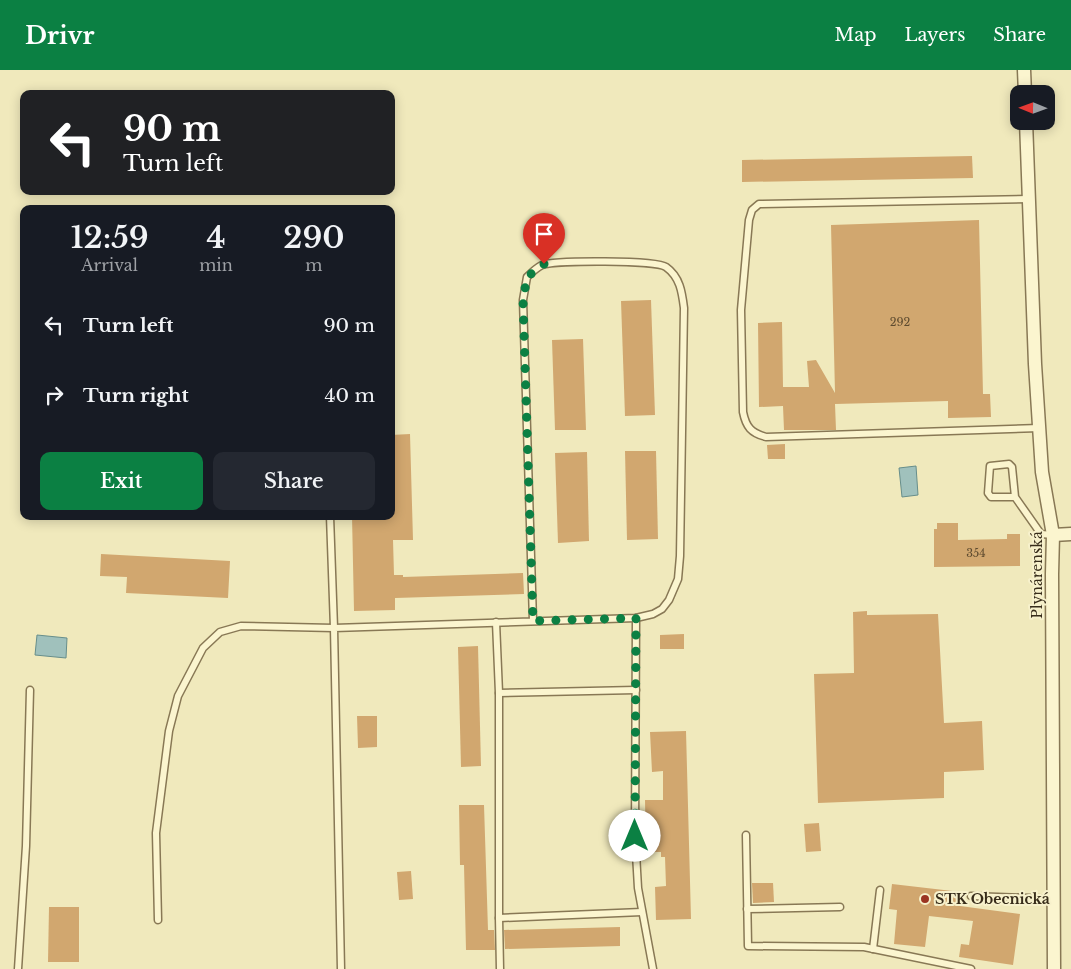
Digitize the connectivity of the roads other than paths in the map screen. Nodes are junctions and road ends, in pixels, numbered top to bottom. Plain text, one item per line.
1 (1024, 70) edge
2 (1025, 85) edge
3 (1026, 130) edge
4 (1030, 199) junction
5 (1039, 428) junction
6 (1015, 497) junction
7 (330, 520) edge
8 (1071, 534) edge
9 (1053, 535) junction
10 (636, 618) junction
11 (533, 621) junction
12 (496, 622) junction
13 (334, 628) junction
14 (30, 690) dead end
15 (636, 690) junction
16 (499, 693) junction
17 (746, 835) dead end
18 (880, 890) dead end
19 (971, 896) dead end
20 (1054, 898) junction
21 (840, 907) dead end
22 (747, 909) junction
23 (642, 912) junction
24 (499, 918) junction
25 (158, 920) dead end
26 (873, 948) junction
27 (18, 969) edge
28 (341, 969) edge
29 (500, 969) edge
30 (653, 969) edge
31 (971, 969) edge
32 (1054, 969) edge

1 - 2 street
3 - 4 street, Plynárenská
4 - 5 street, Plynárenská
4 - 5 lane
5 - 9 street, Plynárenská
6 - 6 lane
6 - 9 lane
7 - 13 lane
8 - 9 street
9 - 20 street, Plynárenská
10 - 11 lane
10 - 11 lane
10 - 15 lane
11 - 12 lane
12 - 13 lane
12 - 16 lane
13 - 25 lane
13 - 28 lane
14 - 27 lane
15 - 16 lane
15 - 23 lane
16 - 24 lane
17 - 22 lane
18 - 26 lane
19 - 20 lane
20 - 32 street, Plynárenská
21 - 22 lane
22 - 26 lane
23 - 24 lane
23 - 30 lane
24 - 29 lane
26 - 31 lane

